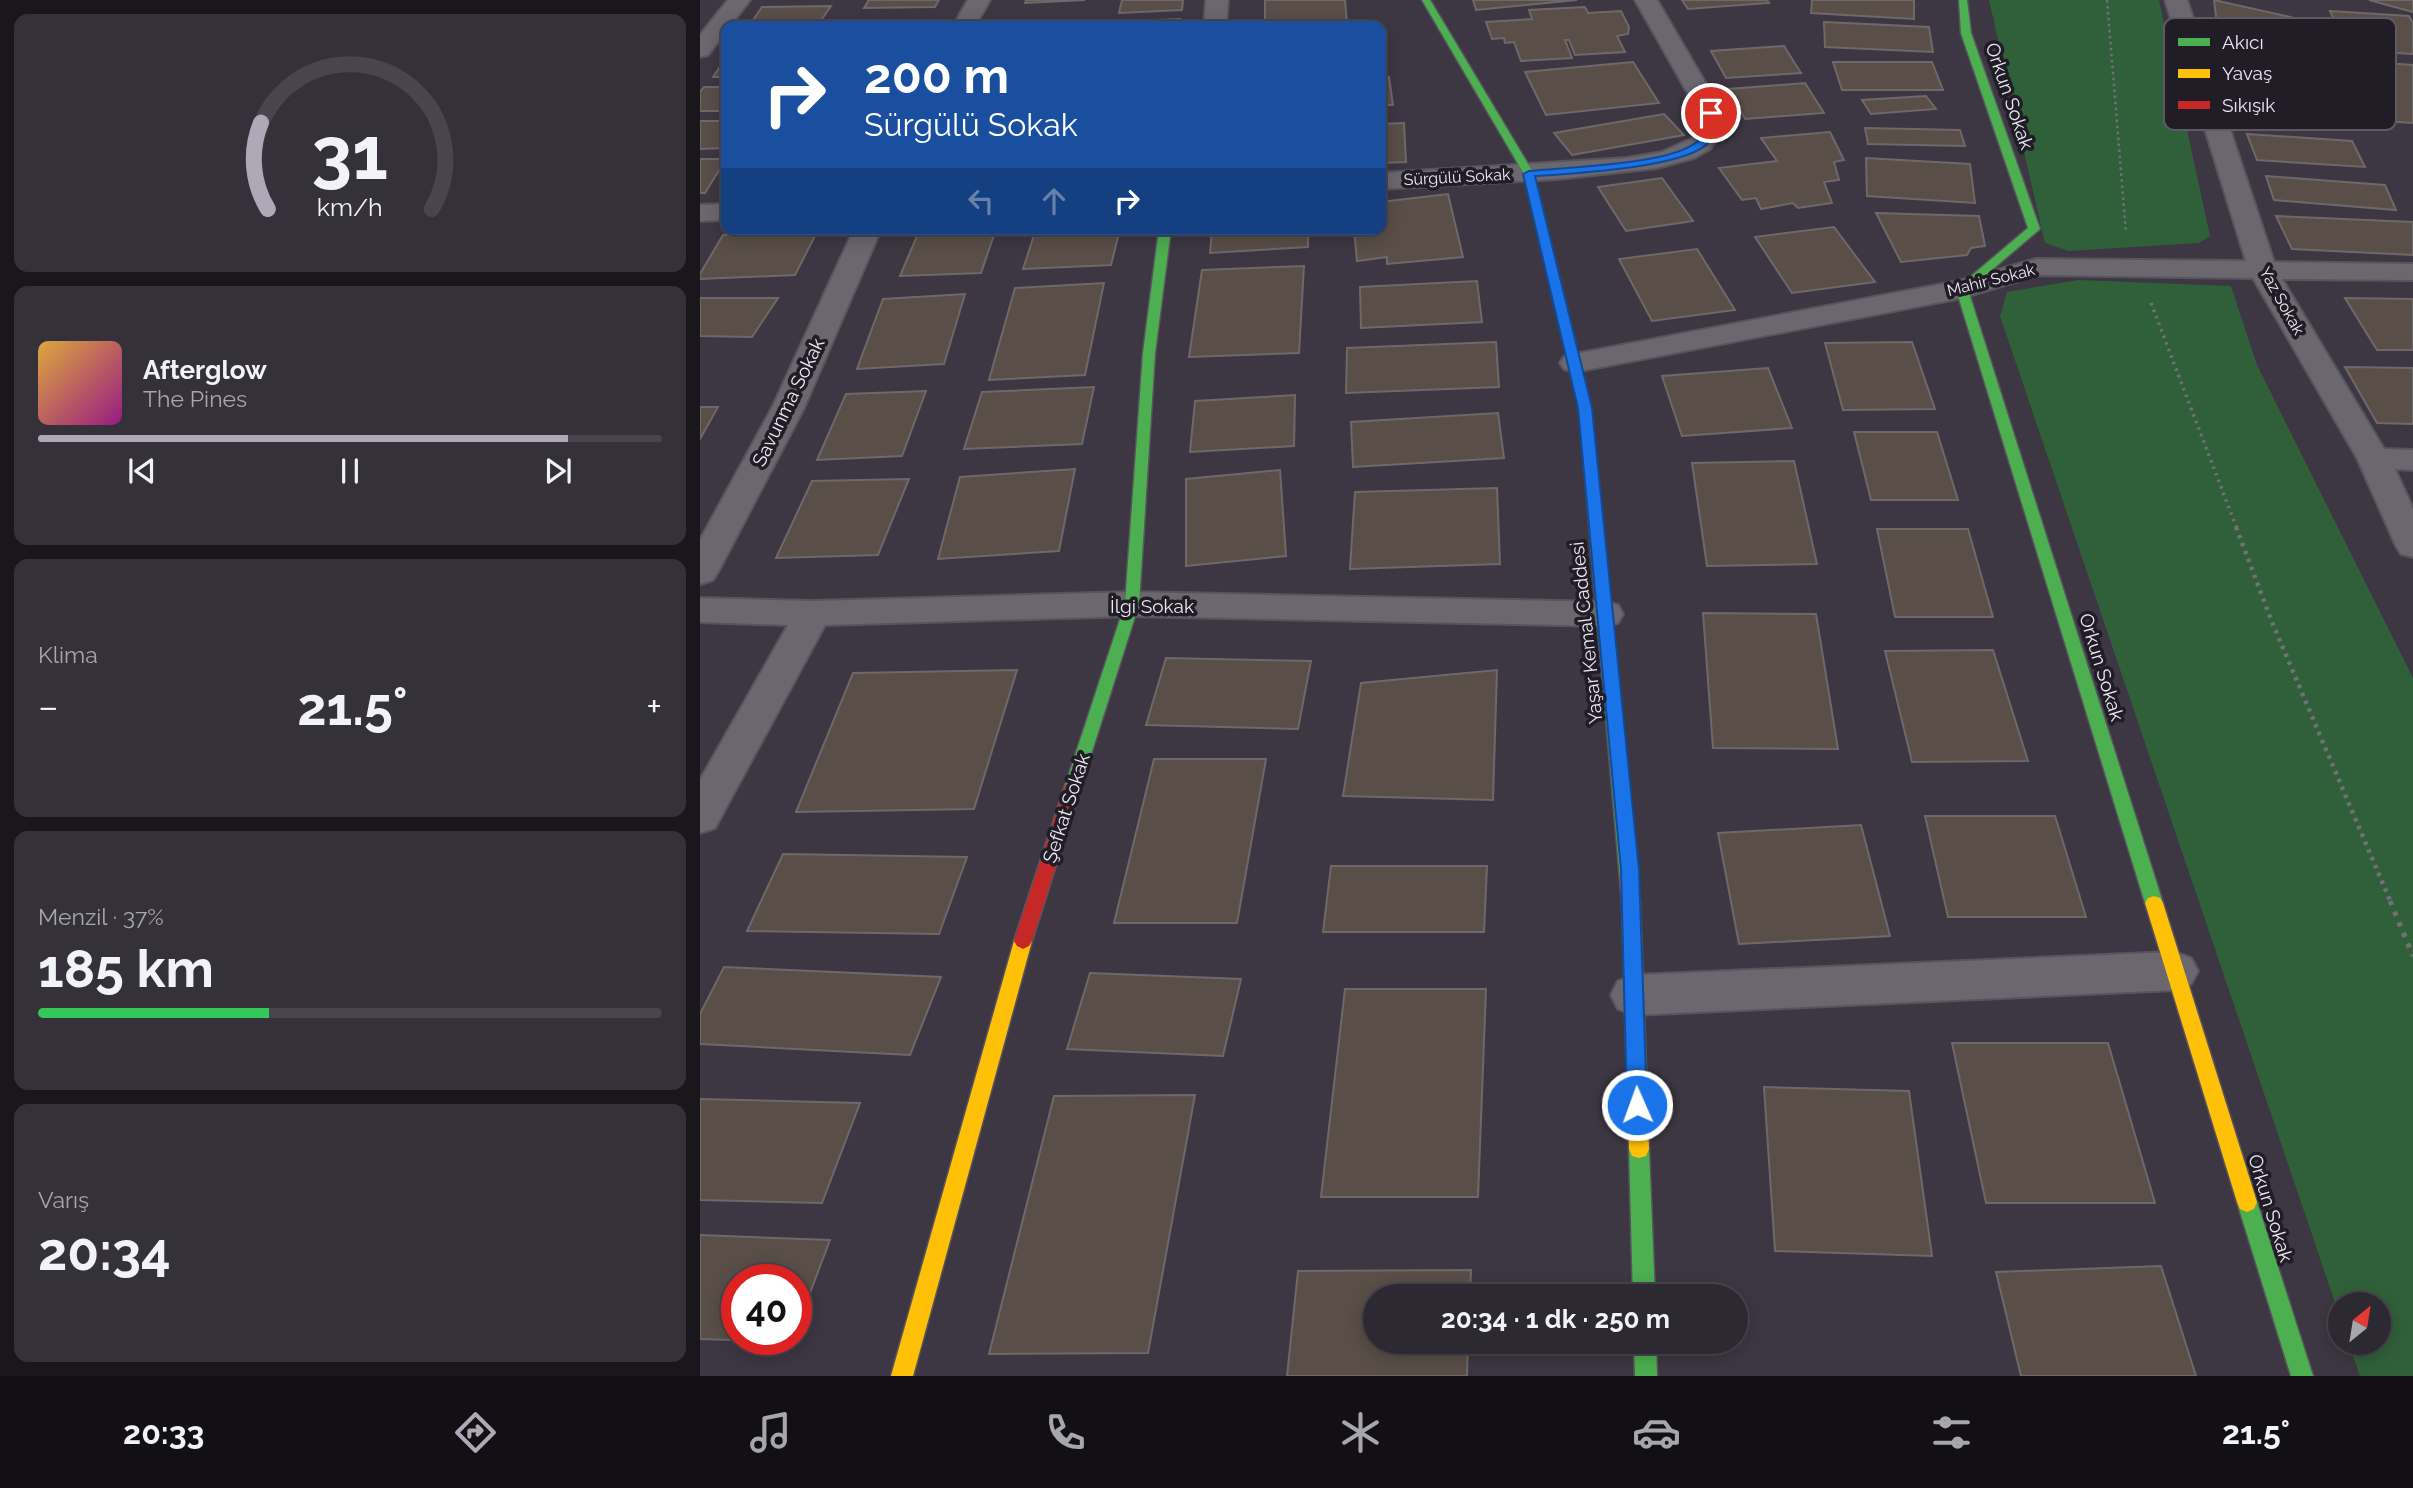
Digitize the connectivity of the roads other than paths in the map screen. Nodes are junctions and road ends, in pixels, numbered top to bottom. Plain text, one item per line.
1 (739, 0) edge
2 (979, 0) edge
3 (1217, 0) edge
4 (1426, 0) edge
5 (1646, 0) edge
6 (1963, 0) edge
7 (2176, 0) edge
8 (2182, 18) edge
9 (723, 21) edge
10 (967, 21) edge
11 (1215, 21) edge
12 (721, 23) edge
13 (700, 50) edge
14 (2218, 130) edge
15 (1529, 174) junction
16 (1386, 181) edge
17 (721, 212) edge
18 (700, 213) edge
19 (865, 235) edge
20 (1164, 235) edge
21 (2262, 269) junction
22 (2413, 272) edge
23 (1962, 289) junction
24 (1575, 363) junction
25 (2373, 458) junction
26 (2413, 460) edge
27 (2413, 546) edge
28 (700, 572) edge
29 (1132, 604) junction
30 (700, 610) edge
31 (813, 613) junction
32 (1605, 614) junction
33 (700, 817) edge
34 (2175, 971) junction
35 (1634, 996) junction
36 (1644, 1284) edge
37 (1645, 1354) edge
38 (902, 1376) edge
39 (1646, 1376) edge
40 (2302, 1376) edge

1 - 9 street
2 - 10 street
3 - 11 street
4 - 15 street, Yaşar Kemal Caddesi
5 - 15 street, Sürgülü Sokak
6 - 23 street, Orkun Sokak
7 - 8 street, Yaz Sokak
12 - 13 street
14 - 21 street, Yaz Sokak
15 - 16 street, Sürgülü Sokak
15 - 24 street, Yaşar Kemal Caddesi
17 - 18 street
19 - 28 street, Savunma Sokak
20 - 29 street, Şefkat Sokak
21 - 22 street, Mahir Sokak
21 - 23 street, Mahir Sokak
21 - 25 street, Yaz Sokak
23 - 24 street, Mahir Sokak
23 - 34 street, Orkun Sokak
24 - 32 street, Yaşar Kemal Caddesi
25 - 26 street
25 - 27 street, Yaz Sokak
29 - 31 street, İlgi Sokak
29 - 32 street, İlgi Sokak
29 - 38 street, Şefkat Sokak
30 - 31 street, İlgi Sokak
31 - 33 street
32 - 35 street, Yaşar Kemal Caddesi
34 - 35 street
34 - 40 street, Orkun Sokak
35 - 36 street, Yaşar Kemal Caddesi
37 - 39 street

